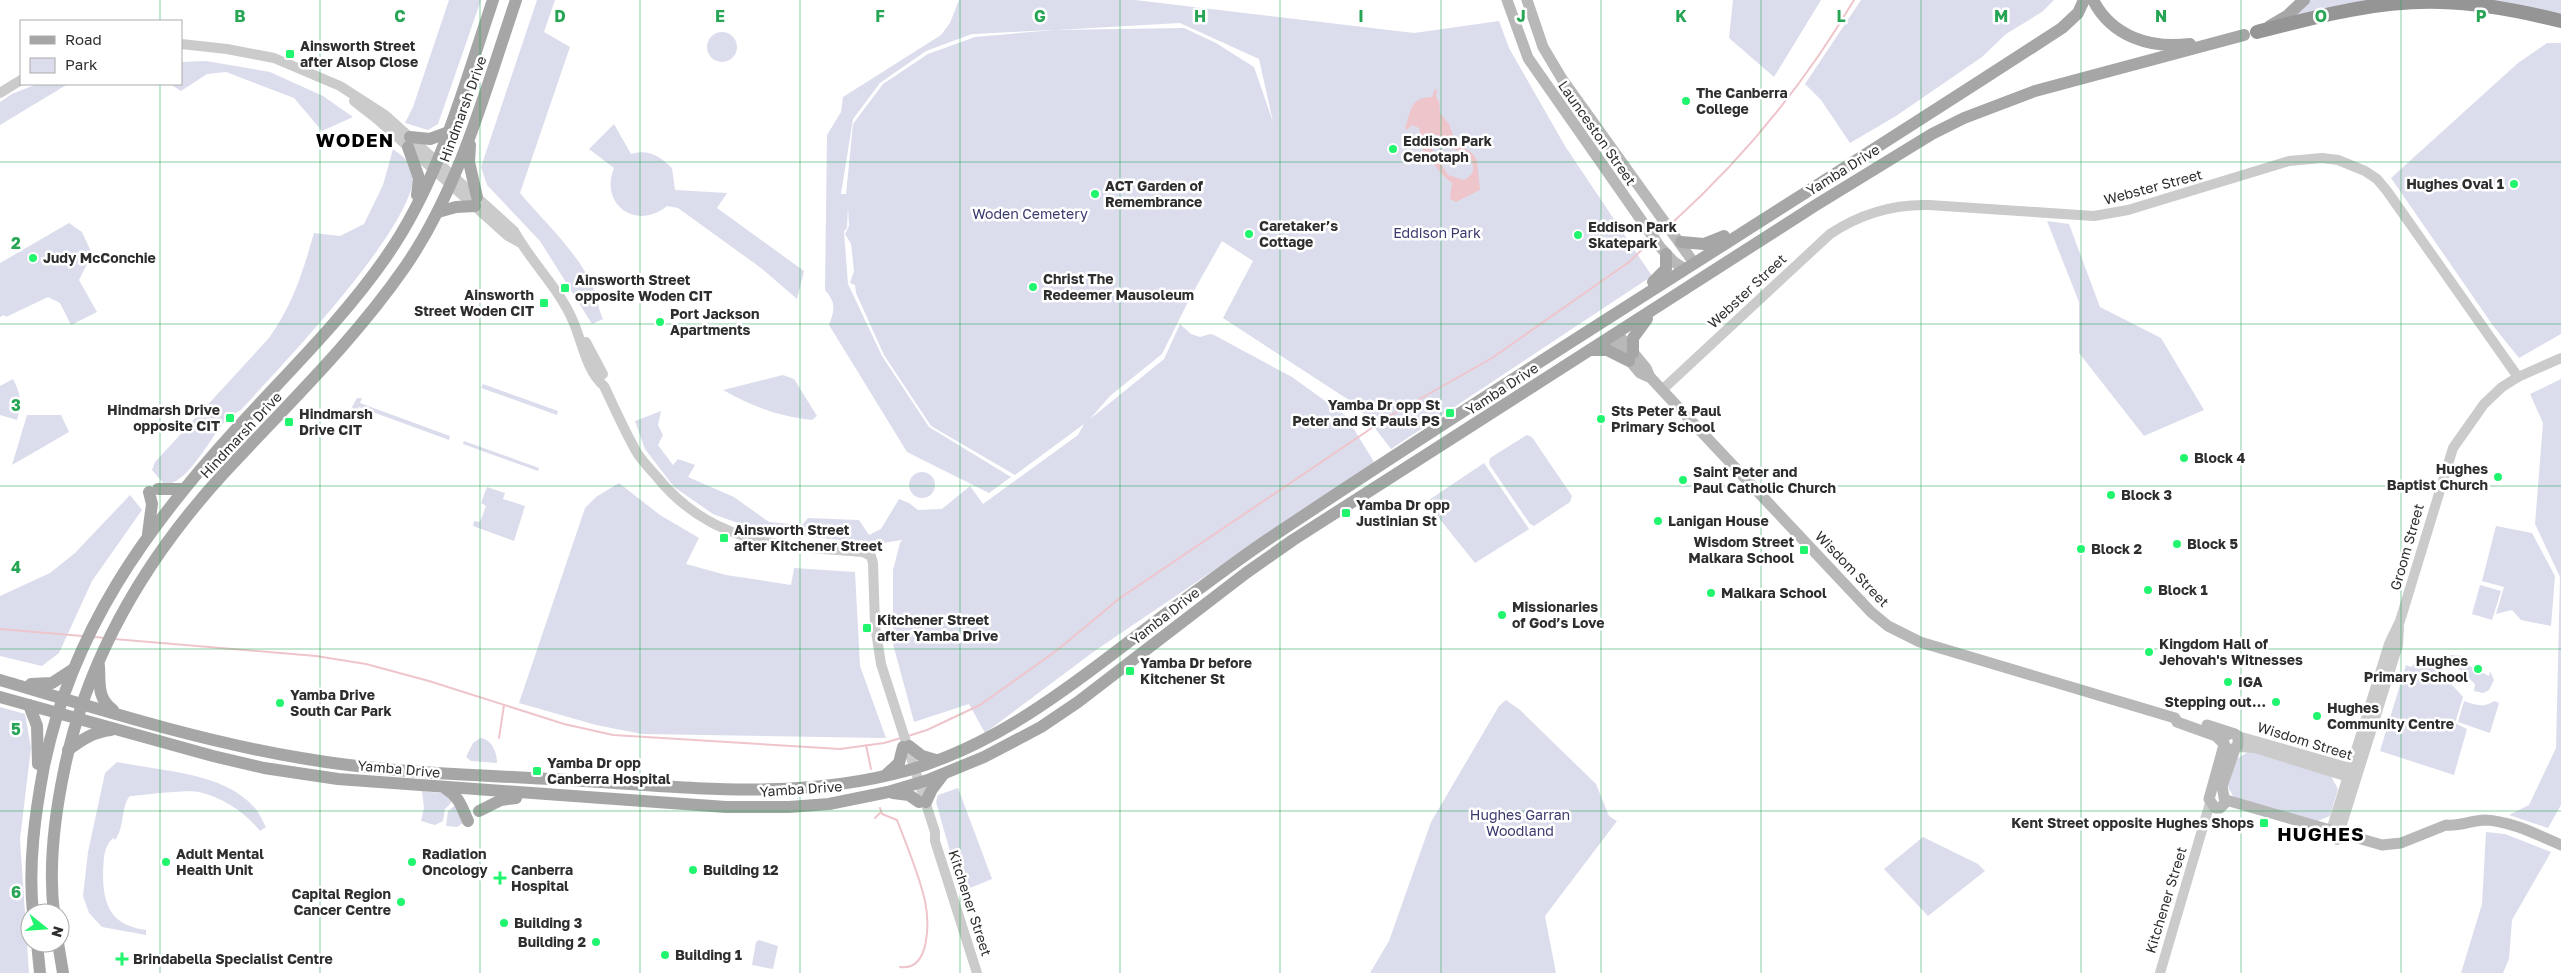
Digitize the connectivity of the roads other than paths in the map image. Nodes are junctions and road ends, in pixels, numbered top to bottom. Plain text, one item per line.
1 (493, 0) edge
2 (516, 0) edge
3 (1507, 0) edge
4 (1527, 0) edge
5 (2084, 0) edge
6 (2093, 0) edge
7 (2304, 0) edge
8 (2561, 21) edge
9 (2251, 34) junction
10 (182, 44) edge
11 (20, 81) edge
12 (0, 93) edge
13 (449, 132) junction
14 (470, 135) junction
15 (409, 142) junction
16 (436, 165) junction
17 (452, 180) junction
18 (476, 201) junction
19 (413, 212) junction
20 (438, 212) junction
21 (1761, 220) junction
22 (1678, 238) junction
23 (1663, 250) junction
24 (1689, 266) junction
25 (1700, 280) junction
26 (1630, 304) junction
27 (1661, 304) junction
28 (1604, 321) junction
29 (1613, 336) junction
30 (1590, 350) junction
31 (1631, 357) junction
32 (2561, 358) edge
33 (2518, 377) junction
34 (1662, 390) junction
35 (184, 489) junction
36 (148, 536) junction
37 (100, 655) junction
38 (72, 670) junction
39 (4, 681) edge
40 (0, 697) edge
41 (64, 698) junction
42 (83, 704) junction
43 (29, 705) junction
44 (115, 712) junction
45 (58, 714) junction
46 (77, 719) junction
47 (119, 729) junction
48 (904, 740) junction
49 (2231, 742) junction
50 (68, 750) junction
51 (936, 760) junction
52 (913, 769) junction
53 (2352, 773) junction
54 (944, 774) junction
55 (885, 776) junction
56 (41, 784) junction
57 (917, 784) junction
58 (446, 788) junction
59 (888, 792) junction
60 (538, 794) junction
61 (2219, 801) junction
62 (923, 802) junction
63 (479, 811) dead end
64 (468, 822) dead end
65 (2334, 836) junction
66 (2561, 845) edge
67 (33, 903) edge
68 (54, 903) edge
69 (37, 953) edge
70 (60, 953) edge
71 (40, 973) edge
72 (63, 973) edge
73 (977, 973) edge
74 (2160, 973) edge

1 - 13 main road, Hindmarsh Drive
2 - 14 main road, Hindmarsh Drive
3 - 23 main road, Launceston Street
4 - 22 main road, Launceston Street
5 - 21 main road, Yamba Drive
6 - 9 main road
7 - 9 main road
8 - 9 highway
9 - 25 main road, Yamba Drive
10 - 15 street
11 - 12 street
13 - 15 main road
13 - 16 main road, Hindmarsh Drive
14 - 17 main road, Hindmarsh Drive
14 - 18 main road
15 - 16 street
15 - 19 main road
16 - 17 street
16 - 19 main road, Hindmarsh Drive
17 - 18 street
17 - 20 main road, Hindmarsh Drive
18 - 20 main road
18 - 48 street, Kitchener Street
19 - 35 main road, Hindmarsh Drive
20 - 37 main road, Hindmarsh Drive
21 - 22 main road
21 - 24 main road, Yamba Drive
22 - 24 main road, Launceston Street
23 - 24 main road, Launceston Street
23 - 26 main road
24 - 25 main road
24 - 26 main road, Yamba Drive
25 - 27 main road, Yamba Drive
26 - 28 main road, Yamba Drive
27 - 29 main road, Yamba Drive
27 - 31 main road
28 - 29 main road
28 - 51 main road, Yamba Drive
29 - 30 main road, Yamba Drive
29 - 31 main road, Wisdom Street
30 - 31 main road
30 - 54 main road, Yamba Drive
31 - 34 main road, Wisdom Street
32 - 33 street, Groom Street
33 - 34 street, Webster Street
33 - 53 street, Groom Street
34 - 49 main road, Wisdom Street
35 - 36 main road, Hindmarsh Drive
35 - 36 main road
36 - 38 main road, Hindmarsh Drive
37 - 42 main road, Hindmarsh Drive
37 - 44 main road
38 - 39 main road
38 - 41 main road, Hindmarsh Drive
39 - 41 main road, Yamba Drive
40 - 43 main road, Yamba Drive
41 - 42 main road, Yamba Drive
41 - 45 main road, Hindmarsh Drive
42 - 44 main road, Yamba Drive
42 - 46 main road, Hindmarsh Drive
43 - 45 main road, Yamba Drive
43 - 56 main road
44 - 55 main road, Yamba Drive
45 - 46 main road, Yamba Drive
45 - 56 main road, Hindmarsh Drive
46 - 47 main road, Yamba Drive
46 - 50 main road, Hindmarsh Drive
47 - 50 main road
47 - 58 main road, Yamba Drive
48 - 51 main road
48 - 52 street, Kitchener Street
48 - 55 main road
49 - 53 street, Wisdom Street
49 - 61 main road, Kitchener Street
50 - 68 main road, Hindmarsh Drive
51 - 52 main road, Yamba Drive
52 - 55 main road, Yamba Drive
52 - 57 street, Kitchener Street
53 - 65 street, Groom Street
54 - 57 main road, Yamba Drive
54 - 62 main road
56 - 67 main road, Hindmarsh Drive
57 - 59 main road, Yamba Drive
57 - 62 street, Kitchener Street
58 - 60 main road, Yamba Drive
58 - 64 main road
59 - 60 main road, Yamba Drive
59 - 62 main road
60 - 63 main road
61 - 65 main road
61 - 74 street, Kitchener Street
62 - 73 street, Kitchener Street
65 - 66 main road
69 - 71 main road
70 - 72 main road

